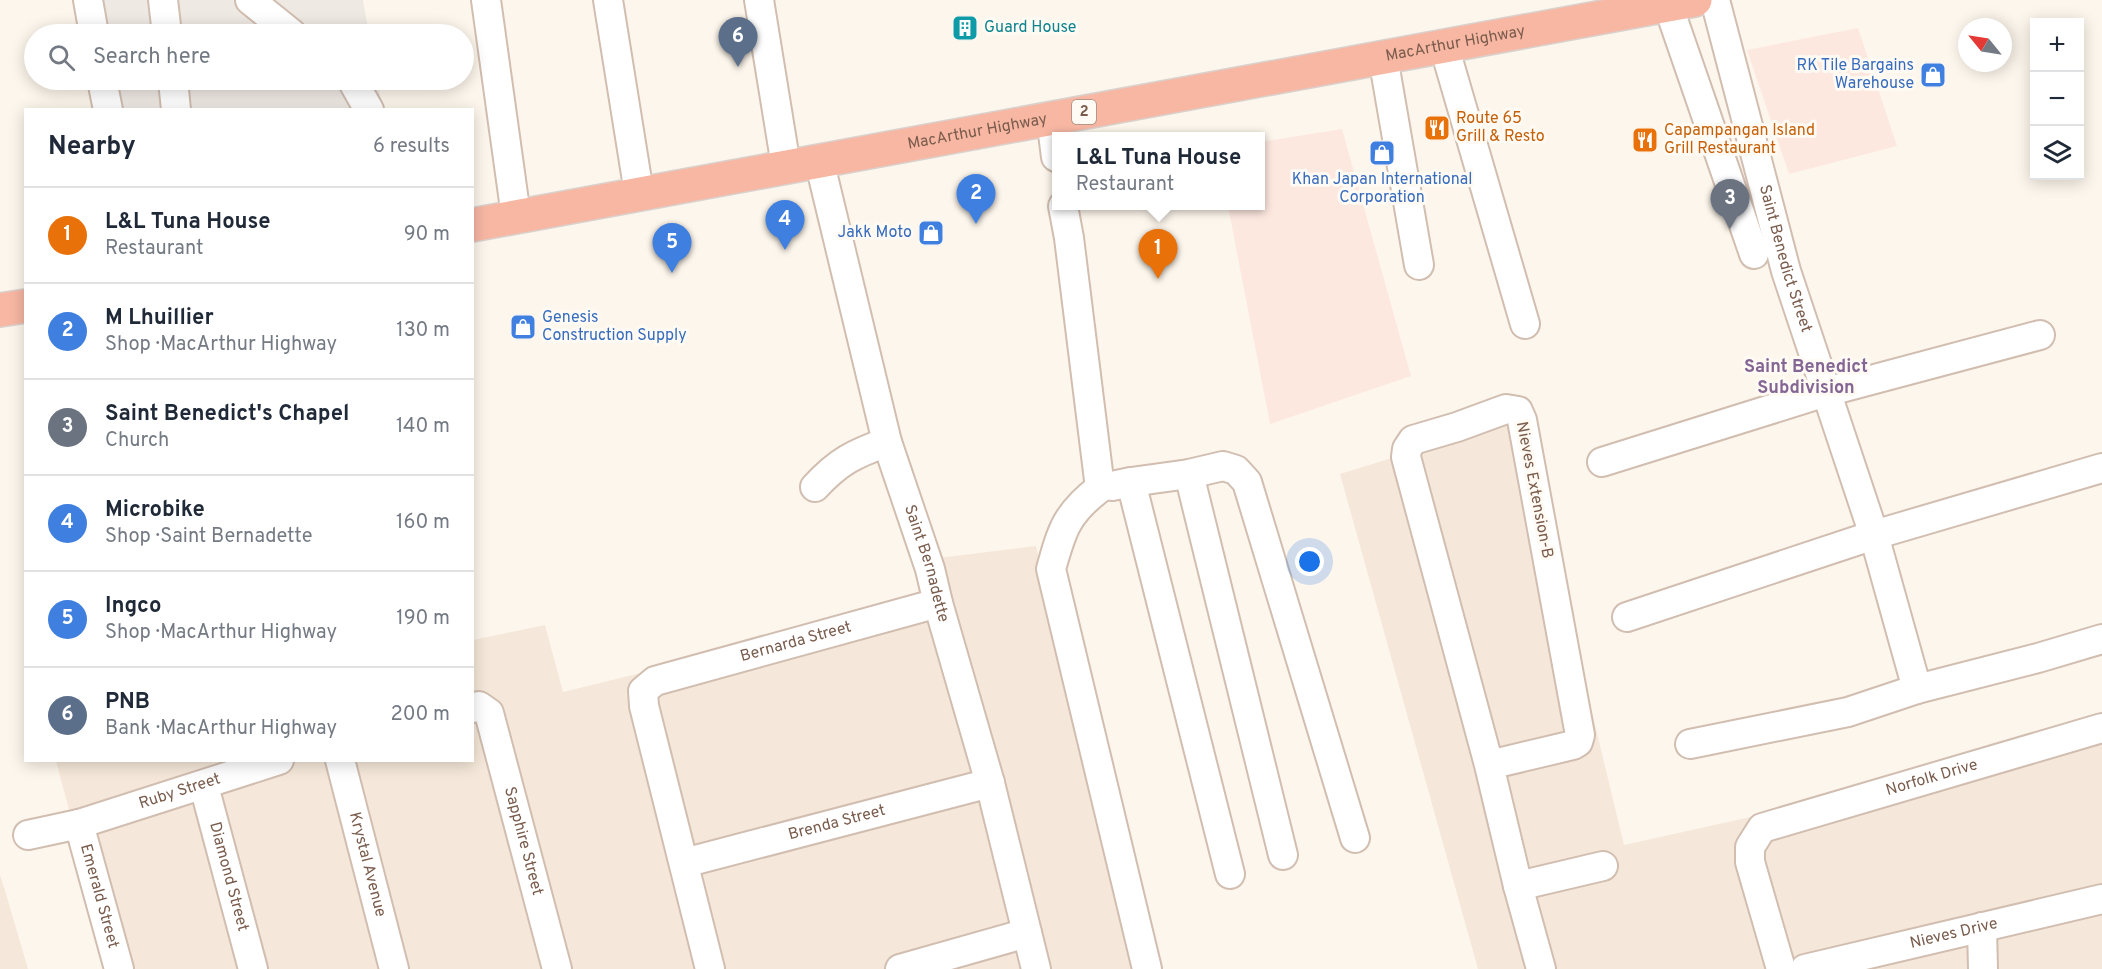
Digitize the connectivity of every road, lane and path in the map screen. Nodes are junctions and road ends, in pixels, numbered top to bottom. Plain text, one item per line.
1 (88, 0) edge
2 (163, 0) edge
3 (250, 0) edge
4 (486, 0) edge
5 (608, 0) edge
6 (759, 0) edge
7 (1715, 0) edge
8 (1682, 2) edge
9 (92, 24) edge
10 (166, 24) edge
11 (280, 24) edge
12 (1444, 46) junction
13 (1383, 57) junction
14 (104, 90) edge
15 (174, 90) edge
16 (358, 90) edge
17 (108, 108) edge
18 (176, 108) edge
19 (368, 108) edge
20 (1051, 117) junction
21 (1053, 132) edge
22 (819, 160) junction
23 (786, 166) junction
24 (639, 193) junction
25 (1064, 210) edge
26 (516, 216) junction
27 (474, 225) edge
28 (1754, 255) dead end
29 (1419, 265) dead end
30 (24, 306) edge
31 (0, 310) edge
32 (1526, 324) dead end
33 (2040, 335) dead end
34 (1826, 392) junction
35 (887, 442) junction
36 (1602, 462) dead end
37 (2102, 468) edge
38 (1189, 474) junction
39 (1131, 482) junction
40 (815, 487) dead end
41 (1101, 488) junction
42 (1874, 535) junction
43 (938, 603) junction
44 (1627, 617) dead end
45 (2102, 639) edge
46 (1917, 689) junction
47 (481, 710) edge
48 (2102, 728) edge
49 (1690, 744) dead end
50 (273, 762) edge
51 (341, 762) edge
52 (1489, 765) junction
53 (990, 783) junction
54 (204, 786) junction
55 (79, 824) junction
56 (28, 835) dead end
57 (1354, 838) dead end
58 (1283, 855) dead end
59 (684, 863) junction
60 (1603, 866) dead end
61 (1230, 874) dead end
62 (1518, 886) junction
63 (2102, 899) edge
64 (1982, 927) junction
65 (1027, 933) junction
66 (119, 969) edge
67 (253, 969) edge
68 (394, 969) edge
69 (557, 969) edge
70 (710, 969) edge
71 (900, 969) edge
72 (1036, 969) edge
73 (1147, 969) edge
74 (1541, 969) edge
75 (1781, 969) edge
76 (1805, 969) edge
77 (1983, 969) edge

1 - 9 street
2 - 10 street
3 - 11 street
4 - 26 street
5 - 24 street
6 - 23 street
7 - 34 street, Saint Benedict Street
8 - 12 highway, MacArthur Highway / 2
8 - 28 street
12 - 13 highway, MacArthur Highway / 2
12 - 32 street
13 - 20 highway, MacArthur Highway / 2
13 - 29 street
14 - 17 street
15 - 18 street
16 - 19 street
20 - 21 street
20 - 22 highway, MacArthur Highway / 2
22 - 23 highway, MacArthur Highway / 2
22 - 35 street, Saint Bernadette
23 - 24 highway, MacArthur Highway / 2
24 - 26 highway, MacArthur Highway / 2
25 - 41 street
26 - 27 highway, MacArthur Highway / 2
30 - 31 highway
33 - 34 street
34 - 36 street
34 - 42 street, Saint Benedict Street
35 - 40 street
35 - 43 street, Saint Bernadette
37 - 42 street
38 - 39 street
38 - 57 street
38 - 58 street
39 - 41 street
39 - 61 street
41 - 73 street
42 - 44 street
42 - 46 street, Saint Benedict Street
43 - 53 street, Saint Bernadette
43 - 59 street, Bernarda Street
45 - 46 street
46 - 49 street
47 - 69 street, Sapphire Street
48 - 75 street, Norfolk Drive
50 - 54 street, Ruby Street
51 - 68 street, Krystal Avenue
52 - 52 street, Nieves Extension-B
52 - 62 street, Nieves Extension-B
53 - 59 street, Brenda Street
53 - 65 street, Saint Bernadette
54 - 55 street, Ruby Street
54 - 67 street, Diamond Street
55 - 56 street, Ruby Street
55 - 66 street, Emerald Street
59 - 70 street
60 - 62 street
62 - 74 street, Nieves Extension-B
63 - 64 street, Nieves Drive
64 - 76 street, Nieves Drive
64 - 77 street
65 - 71 street
65 - 72 street, Saint Bernadette

